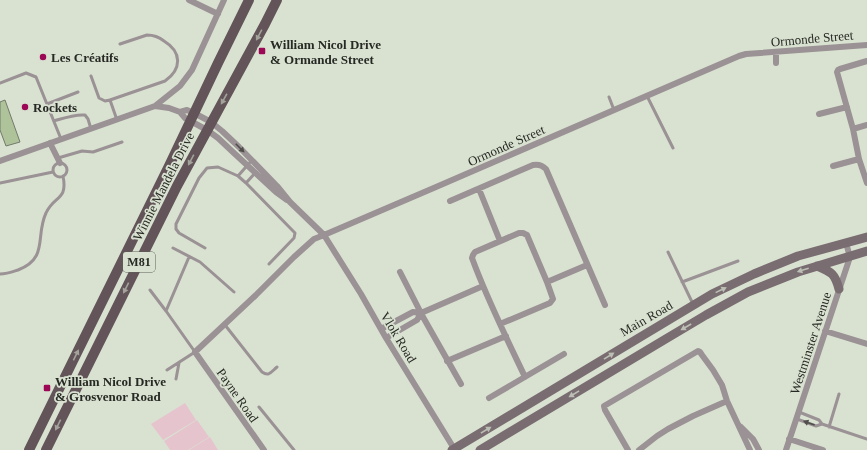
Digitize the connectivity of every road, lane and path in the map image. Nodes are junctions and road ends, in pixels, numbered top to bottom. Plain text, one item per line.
1 (190, 0) edge
2 (224, 0) edge
3 (249, 0) edge
4 (276, 0) edge
5 (218, 14) junction
6 (120, 44) dead end
7 (867, 44) edge
8 (776, 52) junction
9 (867, 61) edge
10 (776, 63) dead end
11 (91, 76) dead end
12 (0, 83) edge
13 (78, 92) dead end
14 (647, 96) junction
15 (609, 97) dead end
16 (110, 100) junction
17 (47, 104) junction
18 (155, 106) junction
19 (847, 107) junction
20 (614, 110) junction
21 (819, 114) dead end
22 (192, 117) junction
23 (117, 120) junction
24 (54, 121) junction
25 (867, 125) edge
26 (209, 126) junction
27 (91, 129) junction
28 (853, 129) junction
29 (61, 139) junction
30 (122, 142) dead end
31 (50, 144) junction
32 (673, 148) dead end
33 (859, 158) junction
34 (0, 161) edge
35 (59, 161) junction
36 (250, 163) junction
37 (833, 166) dead end
38 (258, 171) junction
39 (53, 172) junction
40 (63, 176) junction
41 (238, 176) junction
42 (0, 183) edge
43 (246, 183) junction
44 (867, 183) edge
45 (479, 189) junction
46 (450, 201) dead end
47 (324, 235) junction
48 (867, 237) edge
49 (500, 241) junction
50 (846, 243) junction
51 (173, 248) dead end
52 (205, 248) dead end
53 (668, 252) dead end
54 (867, 252) edge
55 (189, 257) junction
56 (850, 257) junction
57 (738, 261) dead end
58 (269, 264) dead end
59 (587, 265) junction
60 (817, 266) junction
61 (400, 272) dead end
62 (0, 274) edge
63 (547, 282) junction
64 (682, 282) junction
65 (483, 286) junction
66 (839, 289) junction
67 (150, 290) dead end
68 (234, 292) dead end
69 (605, 305) dead end
70 (693, 306) junction
71 (166, 311) junction
72 (421, 313) junction
73 (500, 324) junction
74 (225, 325) junction
75 (381, 329) junction
76 (825, 331) junction
77 (506, 336) junction
78 (386, 338) junction
79 (867, 344) edge
80 (195, 352) junction
81 (564, 354) dead end
82 (447, 361) junction
83 (179, 363) junction
84 (277, 367) dead end
85 (167, 370) dead end
86 (525, 377) junction
87 (176, 379) dead end
88 (461, 384) dead end
89 (839, 394) dead end
90 (489, 398) dead end
91 (727, 401) junction
92 (259, 407) dead end
93 (799, 412) junction
94 (796, 419) junction
95 (739, 424) junction
96 (822, 424) junction
97 (829, 427) junction
98 (789, 439) junction
99 (867, 439) edge
100 (28, 449) edge
101 (46, 450) edge
102 (264, 450) edge
103 (294, 450) edge
104 (454, 450) edge
105 (480, 450) edge
106 (628, 450) edge
107 (639, 450) edge
108 (750, 450) edge
109 (759, 450) edge
110 (786, 450) edge
111 (823, 450) edge

1 - 5 street
2 - 5 street
3 - 22 main road, Winnie Mandela Drive / M81
4 -> 26 main road, Winnie Mandela Drive / M81
5 - 18 street
6 - 16 lane
7 - 8 street, Ormonde Street
8 - 10 street
8 - 14 street, Ormonde Street
9 - 19 street
11 - 16 lane
12 - 17 lane
13 - 17 lane
14 - 20 street, Ormonde Street
14 - 32 lane
15 - 20 lane
16 - 23 lane
17 - 24 lane
18 - 22 street
18 - 23 street
19 - 21 street
19 - 28 street
20 - 47 street, Ormonde Street
22 - 26 street
100 -> 22 main road, Winnie Mandela Drive / M81
23 - 27 street
24 - 27 lane
24 - 29 lane
25 - 28 street
26 - 36 street
26 -> 101 main road, Winnie Mandela Drive / M81
27 - 29 street
28 - 33 street
29 - 31 street
30 - 35 lane
31 - 34 street
31 - 35 street
33 - 37 street
33 - 44 street
35 - 39 lane
35 - 40 lane
36 - 38 street
36 - 41 lane
38 - 43 lane
38 - 47 street, Vlok Road
39 - 40 lane
39 - 42 lane
40 - 62 lane
41 - 43 lane
41 - 52 lane
43 - 58 lane
45 - 46 street
45 - 49 street
45 - 59 street
47 - 74 street, Ormonde Street
47 - 75 street, Vlok Road
48 - 50 main road, Main Road
49 - 63 street
49 - 65 street
50 - 56 street
70 -> 50 main road, Main Road
51 - 55 lane
53 - 64 lane
54 - 56 main road
55 - 68 lane
55 - 71 lane
56 - 60 main road
56 - 66 street, Westminster Avenue
57 - 64 lane
59 - 63 street
59 - 69 street
60 - 66 main road
60 -> 105 main road
61 - 72 street
63 - 73 street
64 - 70 lane
65 - 72 street
65 - 73 street
66 - 76 street, Westminster Avenue
67 - 71 lane
104 -> 70 main road, Main Road
71 - 80 lane
72 - 75 street
72 - 78 street
72 - 82 street
73 - 77 street
74 - 80 street, Ormonde Street
74 - 84 lane
75 - 78 street, Vlok Road
76 - 79 street
76 - 93 street, Westminster Avenue
77 - 82 street
77 - 86 street
78 - 104 street, Vlok Road
80 - 83 lane
80 - 102 street, Payne Road
81 - 86 street
82 - 88 street
83 - 85 lane
83 - 87 lane
86 - 90 street
89 - 97 lane
91 - 95 street
91 - 106 street
91 - 107 street
92 - 103 lane
93 - 94 street, Westminster Avenue
93 - 96 lane
96 -> 94 lane
94 - 98 street, Westminster Avenue
95 - 108 street
95 - 109 street
96 - 97 lane
97 - 99 lane
98 - 110 street, Westminster Avenue
98 - 111 street

